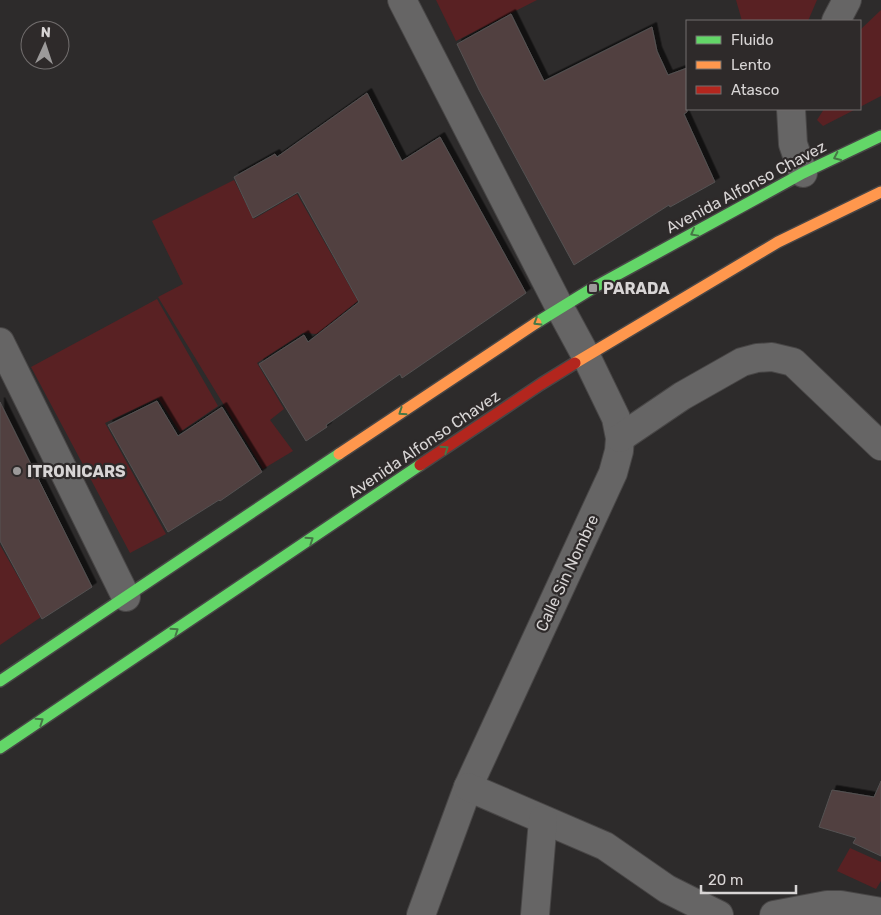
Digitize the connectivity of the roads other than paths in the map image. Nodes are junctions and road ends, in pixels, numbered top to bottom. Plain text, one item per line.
1 (402, 0) edge
2 (847, 0) edge
3 (837, 20) edge
4 (791, 110) edge
5 (881, 136) edge
6 (803, 173) junction
7 (881, 192) edge
8 (560, 308) junction
9 (0, 342) edge
10 (586, 356) junction
11 (620, 438) junction
12 (881, 446) edge
13 (126, 597) junction
14 (0, 681) edge
15 (0, 748) edge
16 (468, 787) junction
17 (543, 820) junction
18 (881, 912) edge
19 (421, 915) edge
20 (535, 915) edge
21 (718, 915) edge
22 (774, 915) edge

1 - 8 street, Calle Sin Nombre
2 - 3 street
4 - 6 street
5 -> 6 main road, Avenida Alfonso Chavez
6 -> 8 main road, Avenida Alfonso Chavez
7 - 10 main road, Avenida Alfonso Chavez
8 - 10 street, Calle Sin Nombre
8 -> 13 main road, Avenida Alfonso Chavez
9 - 13 street
10 - 11 street, Calle Sin Nombre
15 -> 10 main road, Avenida Alfonso Chavez
11 - 12 street
11 - 16 street, Calle Sin Nombre
13 - 14 main road, Avenida Alfonso Chavez
16 - 17 street
16 - 19 street, Calle Sin Nombre
17 - 20 street
17 - 21 street
18 - 22 street

